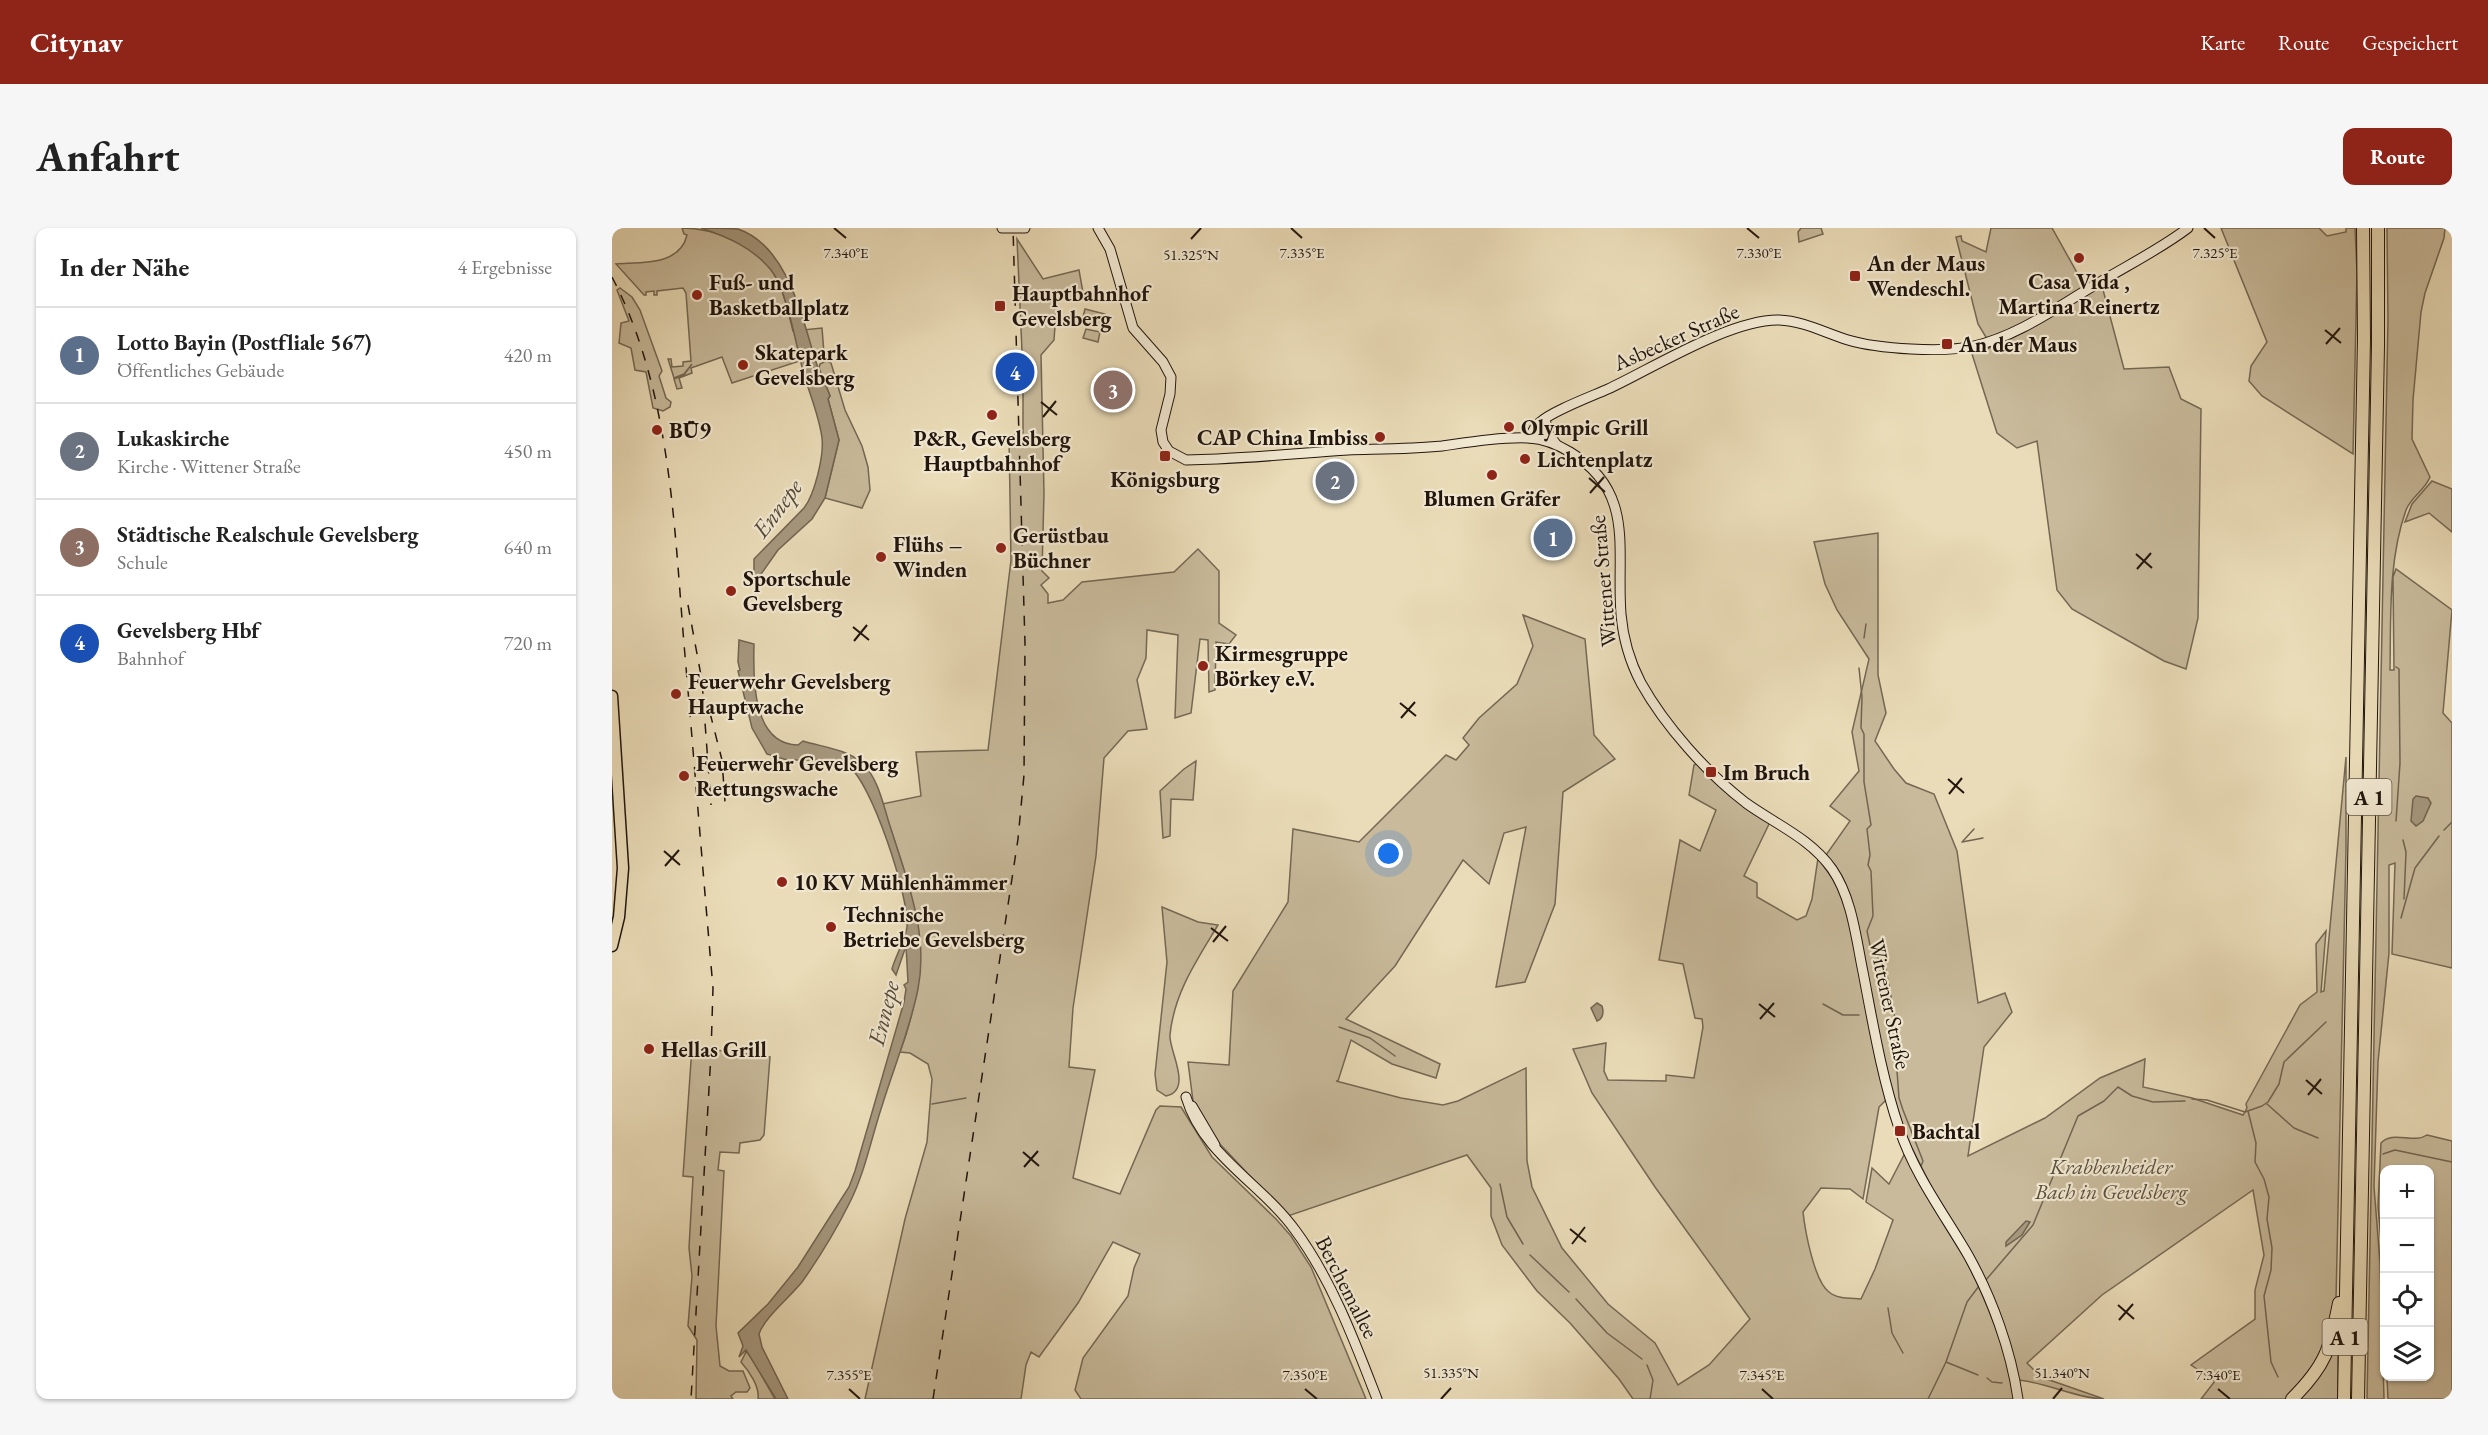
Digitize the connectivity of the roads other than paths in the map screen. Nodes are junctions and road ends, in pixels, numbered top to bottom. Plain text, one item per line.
1 (1002, 228) edge
2 (1019, 228) edge
3 (1025, 228) edge
4 (1098, 228) edge
5 (2188, 228) edge
6 (2363, 228) edge
7 (2378, 228) edge
8 (1547, 421) junction
9 (1534, 439) junction
10 (1556, 444) junction
11 (612, 696) edge
12 (612, 946) edge
13 (1217, 1151) junction
14 (2346, 1275) junction
15 (1377, 1399) edge
16 (2018, 1399) edge
17 (2292, 1399) edge
18 (2344, 1399) edge
19 (2358, 1399) edge

1 - 2 main road
2 - 3 main road
4 - 9 main road, Wittener Straße
5 - 8 main road, Asbecker Straße
6 - 14 highway, A 1
7 - 19 highway, A 1
8 - 9 main road
8 - 10 main road
9 - 10 main road, Wittener Straße
10 - 16 main road, Wittener Straße
11 - 12 main road
13 - 13 main road, Berchemallee
13 - 15 main road, Berchemallee
14 - 17 highway
14 - 18 highway, A 1

